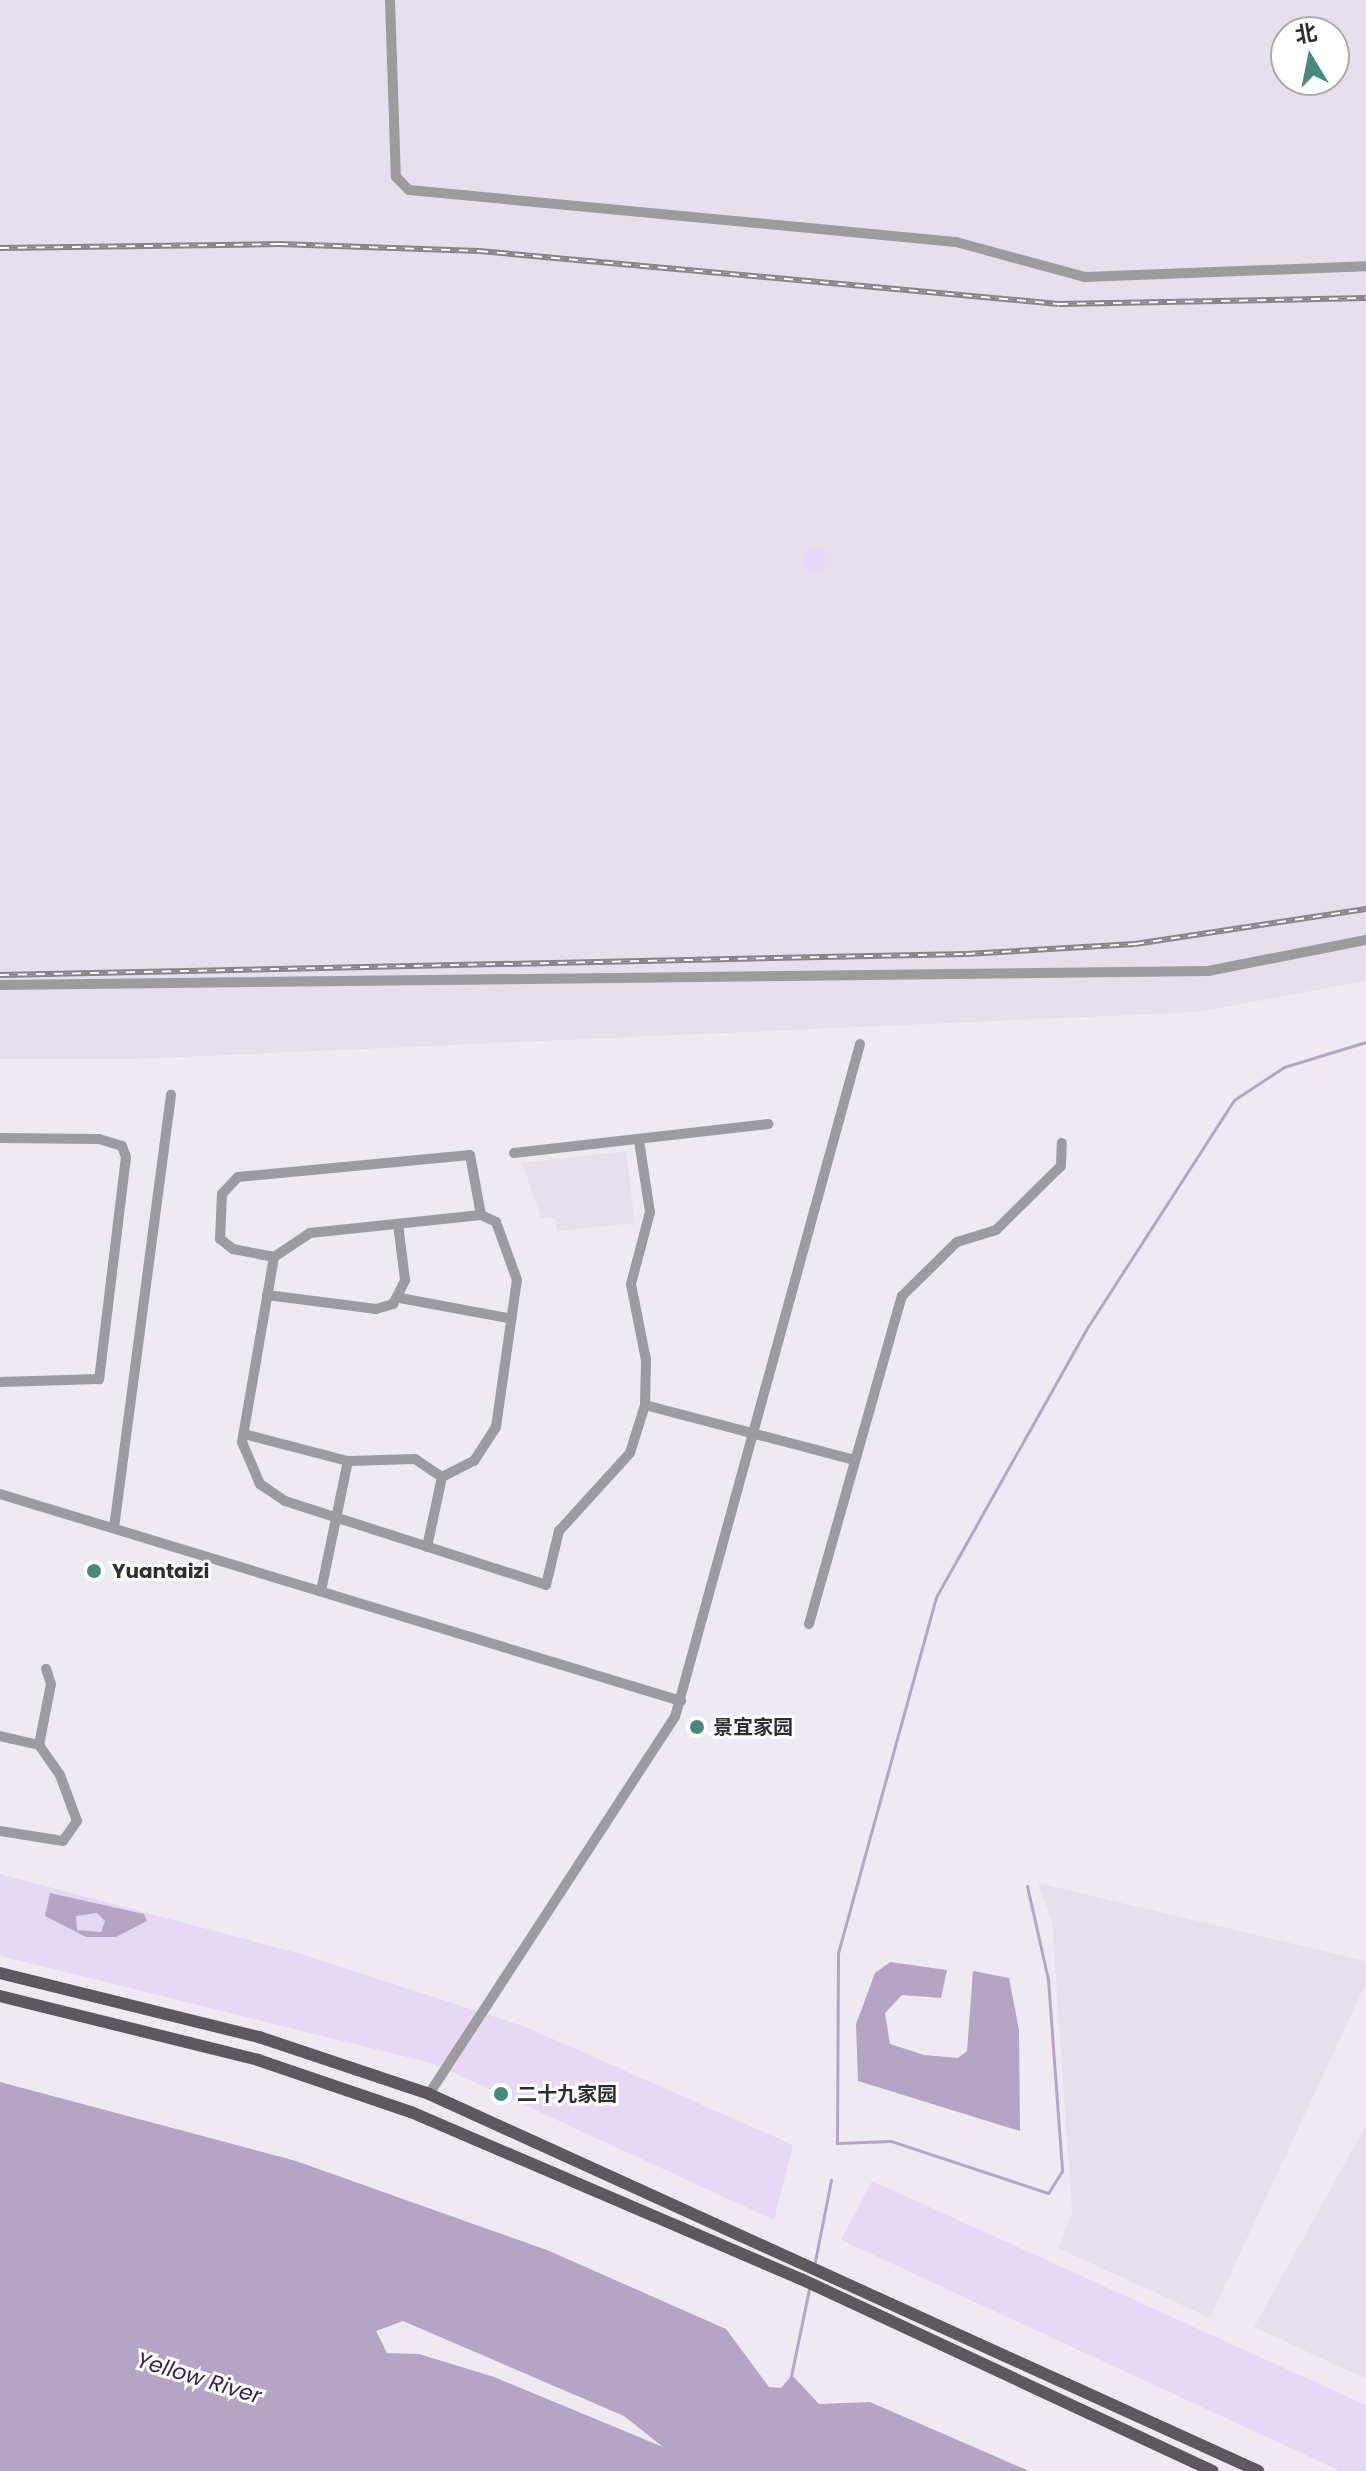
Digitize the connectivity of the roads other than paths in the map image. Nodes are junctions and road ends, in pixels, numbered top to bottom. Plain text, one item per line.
1 (390, 0) edge
2 (1366, 266) edge
3 (1366, 940) edge
4 (0, 985) edge
5 (860, 1044) dead end
6 (171, 1095) dead end
7 (768, 1124) dead end
8 (0, 1138) edge
9 (639, 1141) junction
10 (1062, 1143) dead end
11 (514, 1153) dead end
12 (481, 1215) junction
13 (398, 1224) junction
14 (274, 1257) junction
15 (267, 1295) junction
16 (400, 1298) junction
17 (508, 1318) junction
18 (0, 1382) edge
19 (645, 1405) junction
20 (244, 1434) junction
21 (753, 1435) junction
22 (854, 1460) junction
23 (348, 1461) junction
24 (442, 1477) junction
25 (0, 1494) edge
26 (336, 1518) junction
27 (114, 1528) junction
28 (427, 1547) junction
29 (321, 1591) junction
30 (809, 1624) dead end
31 (46, 1669) dead end
32 (681, 1701) junction
33 (0, 1736) edge
34 (39, 1745) junction
35 (0, 1831) edge
36 (0, 1973) edge
37 (0, 1996) edge
38 (429, 2094) junction
39 (1212, 2471) edge
40 (1258, 2471) edge

1 - 2 street
3 - 4 street
5 - 21 street
6 - 27 street
7 - 9 street
8 - 18 street
9 - 11 street
9 - 19 street
10 - 22 street
12 - 13 street
12 - 14 street
12 - 17 street
13 - 14 street
13 - 16 street
14 - 15 street
15 - 16 street
15 - 20 street
16 - 17 street
17 - 24 street
19 - 21 street
19 - 28 street
20 - 23 street
20 - 26 street
21 - 22 street
21 - 32 street
22 - 30 street
23 - 24 street
23 - 26 street
24 - 28 street
25 - 27 street
26 - 28 street
26 - 29 street
27 - 29 street
29 - 32 street
31 - 34 street
32 - 38 street
33 - 34 street
34 - 35 street
36 - 38 main road
37 - 39 main road
38 - 40 main road

